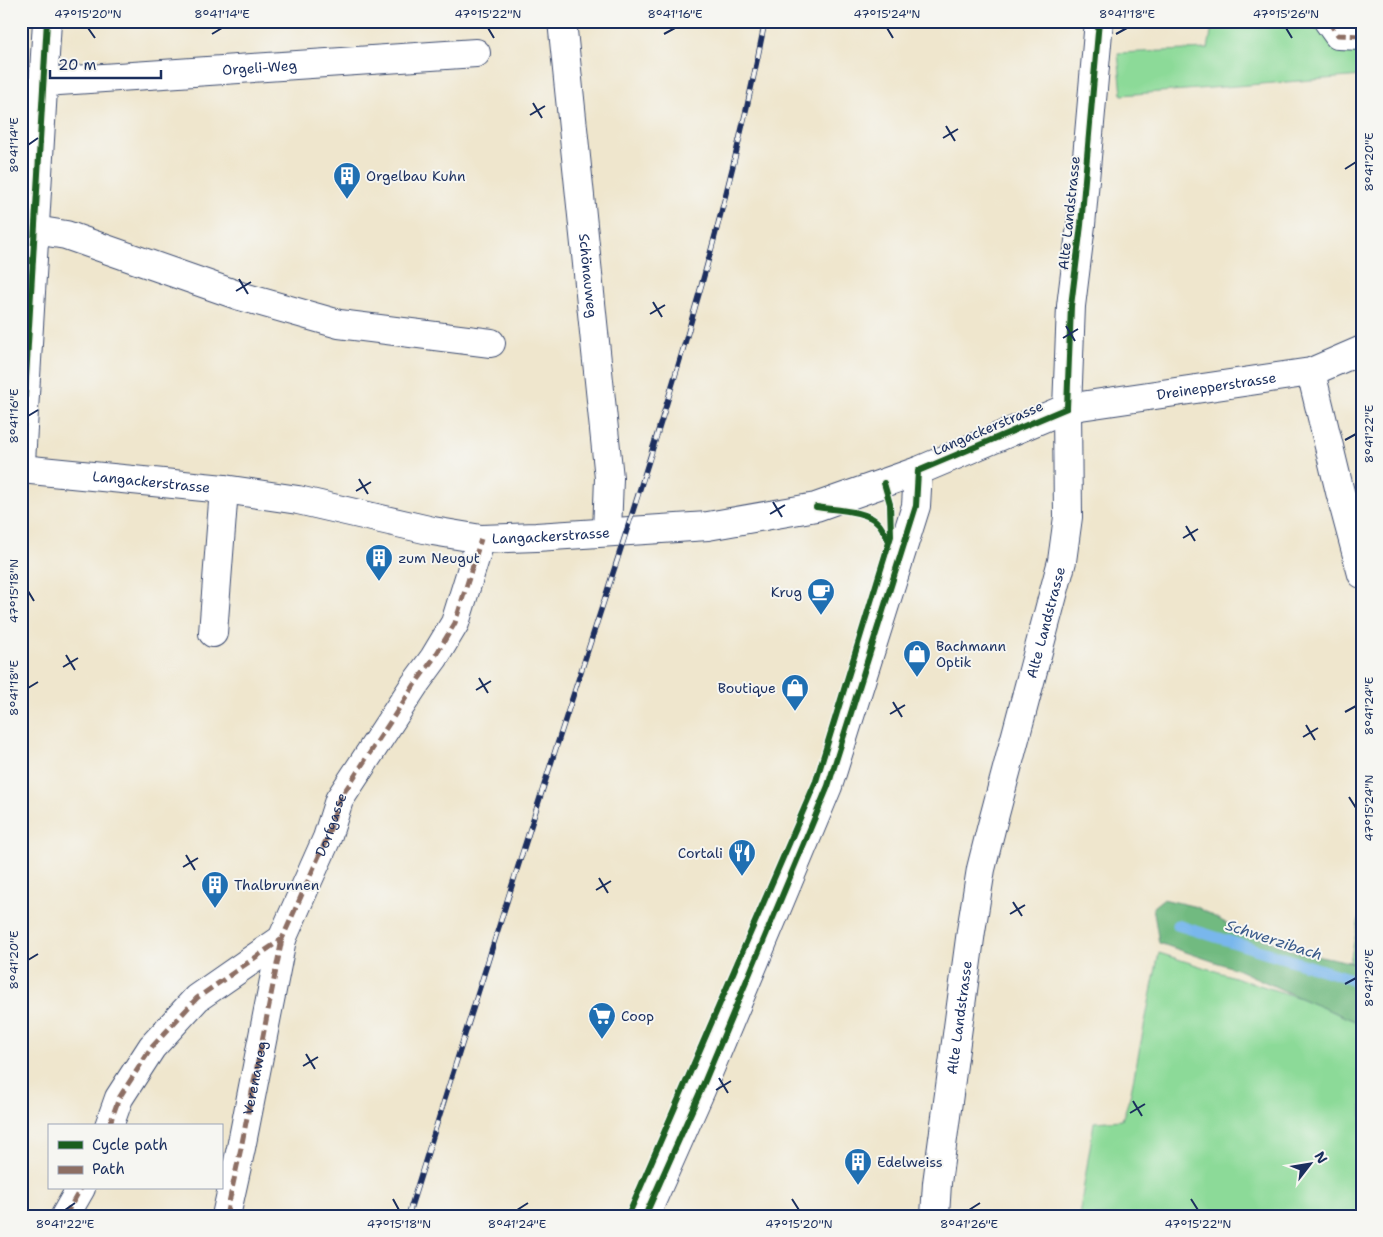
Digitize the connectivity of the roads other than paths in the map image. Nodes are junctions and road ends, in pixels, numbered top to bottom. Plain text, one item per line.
1 (47, 21) edge
2 (562, 21) edge
3 (1099, 21) edge
4 (1328, 21) edge
5 (1362, 36) edge
6 (476, 53) dead end
7 (44, 82) junction
8 (35, 230) junction
9 (492, 343) dead end
10 (1362, 350) edge
11 (1311, 372) junction
12 (1067, 408) junction
13 (21, 462) edge
14 (21, 468) edge
15 (918, 471) junction
16 (224, 489) junction
17 (607, 532) junction
18 (481, 539) junction
19 (1362, 574) edge
20 (212, 633) dead end
21 (282, 939) junction
22 (110, 1124) edge
23 (80, 1190) edge
24 (65, 1216) edge
25 (226, 1216) edge
26 (645, 1216) edge
27 (935, 1216) edge

1 - 7 street
2 - 17 street, Schönauweg
3 - 12 street, Alte Landstrasse
4 - 5 street
6 - 7 street, Orgeli-Weg
7 - 8 street
8 - 9 street
8 - 13 street
10 - 11 street, Dreinepperstrasse
11 - 12 street, Dreinepperstrasse
11 - 19 street
12 - 15 street, Langackerstrasse
12 - 27 street, Alte Landstrasse
14 - 16 street, Langackerstrasse
15 - 17 street, Langackerstrasse
15 - 26 street
16 - 18 street, Langackerstrasse
16 - 20 street
17 - 18 street, Langackerstrasse
18 - 21 street, Dorfgasse
21 - 22 street
21 - 25 street, Verenaweg
23 - 24 street

